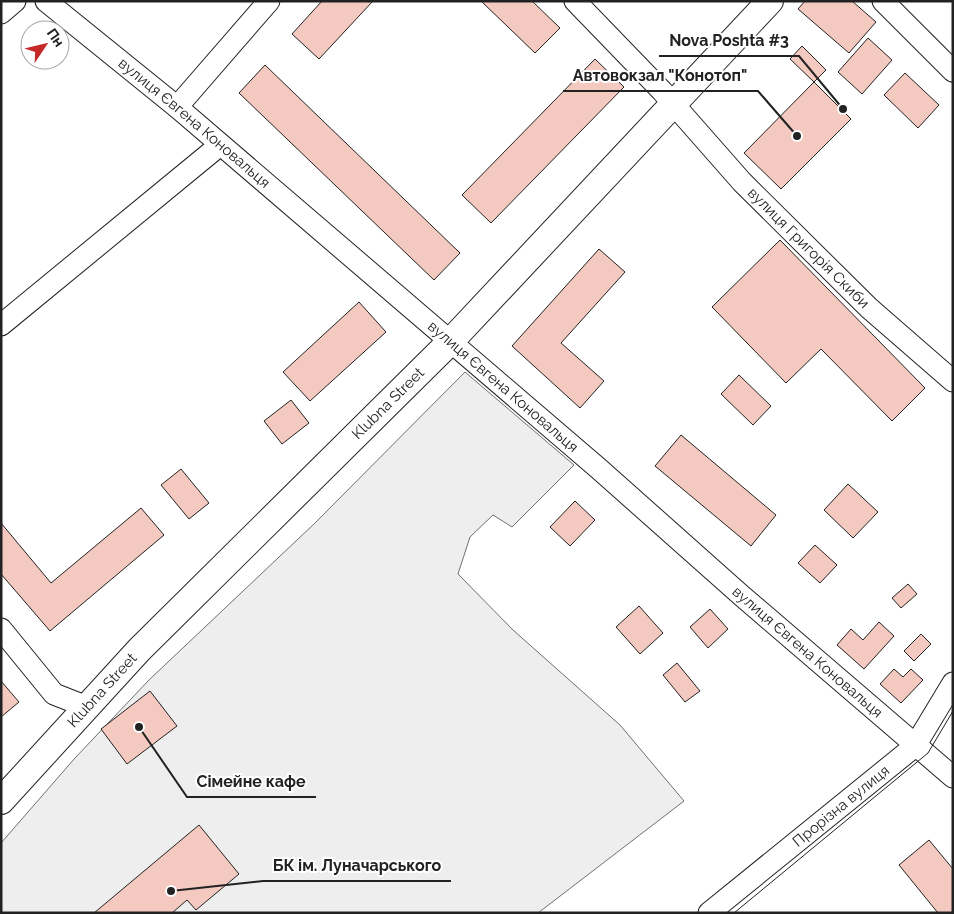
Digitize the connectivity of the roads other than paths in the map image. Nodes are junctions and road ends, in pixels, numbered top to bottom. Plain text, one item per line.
1 (15, 1) edge
2 (46, 1) edge
3 (269, 1) edge
4 (575, 1) edge
5 (770, 1) edge
6 (882, 1) edge
7 (1, 13) edge
8 (953, 71) edge
9 (674, 104) junction
10 (177, 107) junction
11 (220, 144) junction
12 (1, 325) edge
13 (450, 342) junction
14 (953, 381) edge
15 (1, 629) edge
16 (953, 683) edge
17 (87, 707) junction
18 (915, 746) junction
19 (953, 777) edge
20 (1, 801) edge
21 (709, 913) edge

1 - 7 street
2 - 10 street, вулиця Євгена Коновальця
3 - 10 street
4 - 9 street, вулиця Григорія Скиби
5 - 9 main road, Klubna Street
6 - 8 street
9 - 13 main road, Klubna Street
9 - 14 street, вулиця Григорія Скиби
10 - 11 street, вулиця Євгена Коновальця
11 - 12 street
11 - 13 street, вулиця Євгена Коновальця
13 - 17 main road, Klubna Street
13 - 18 street, вулиця Євгена Коновальця
15 - 17 street
16 - 18 street, Прорізна вулиця
17 - 20 main road, Klubna Street
18 - 19 street, вулиця Євгена Коновальця
18 - 21 street, Прорізна вулиця

